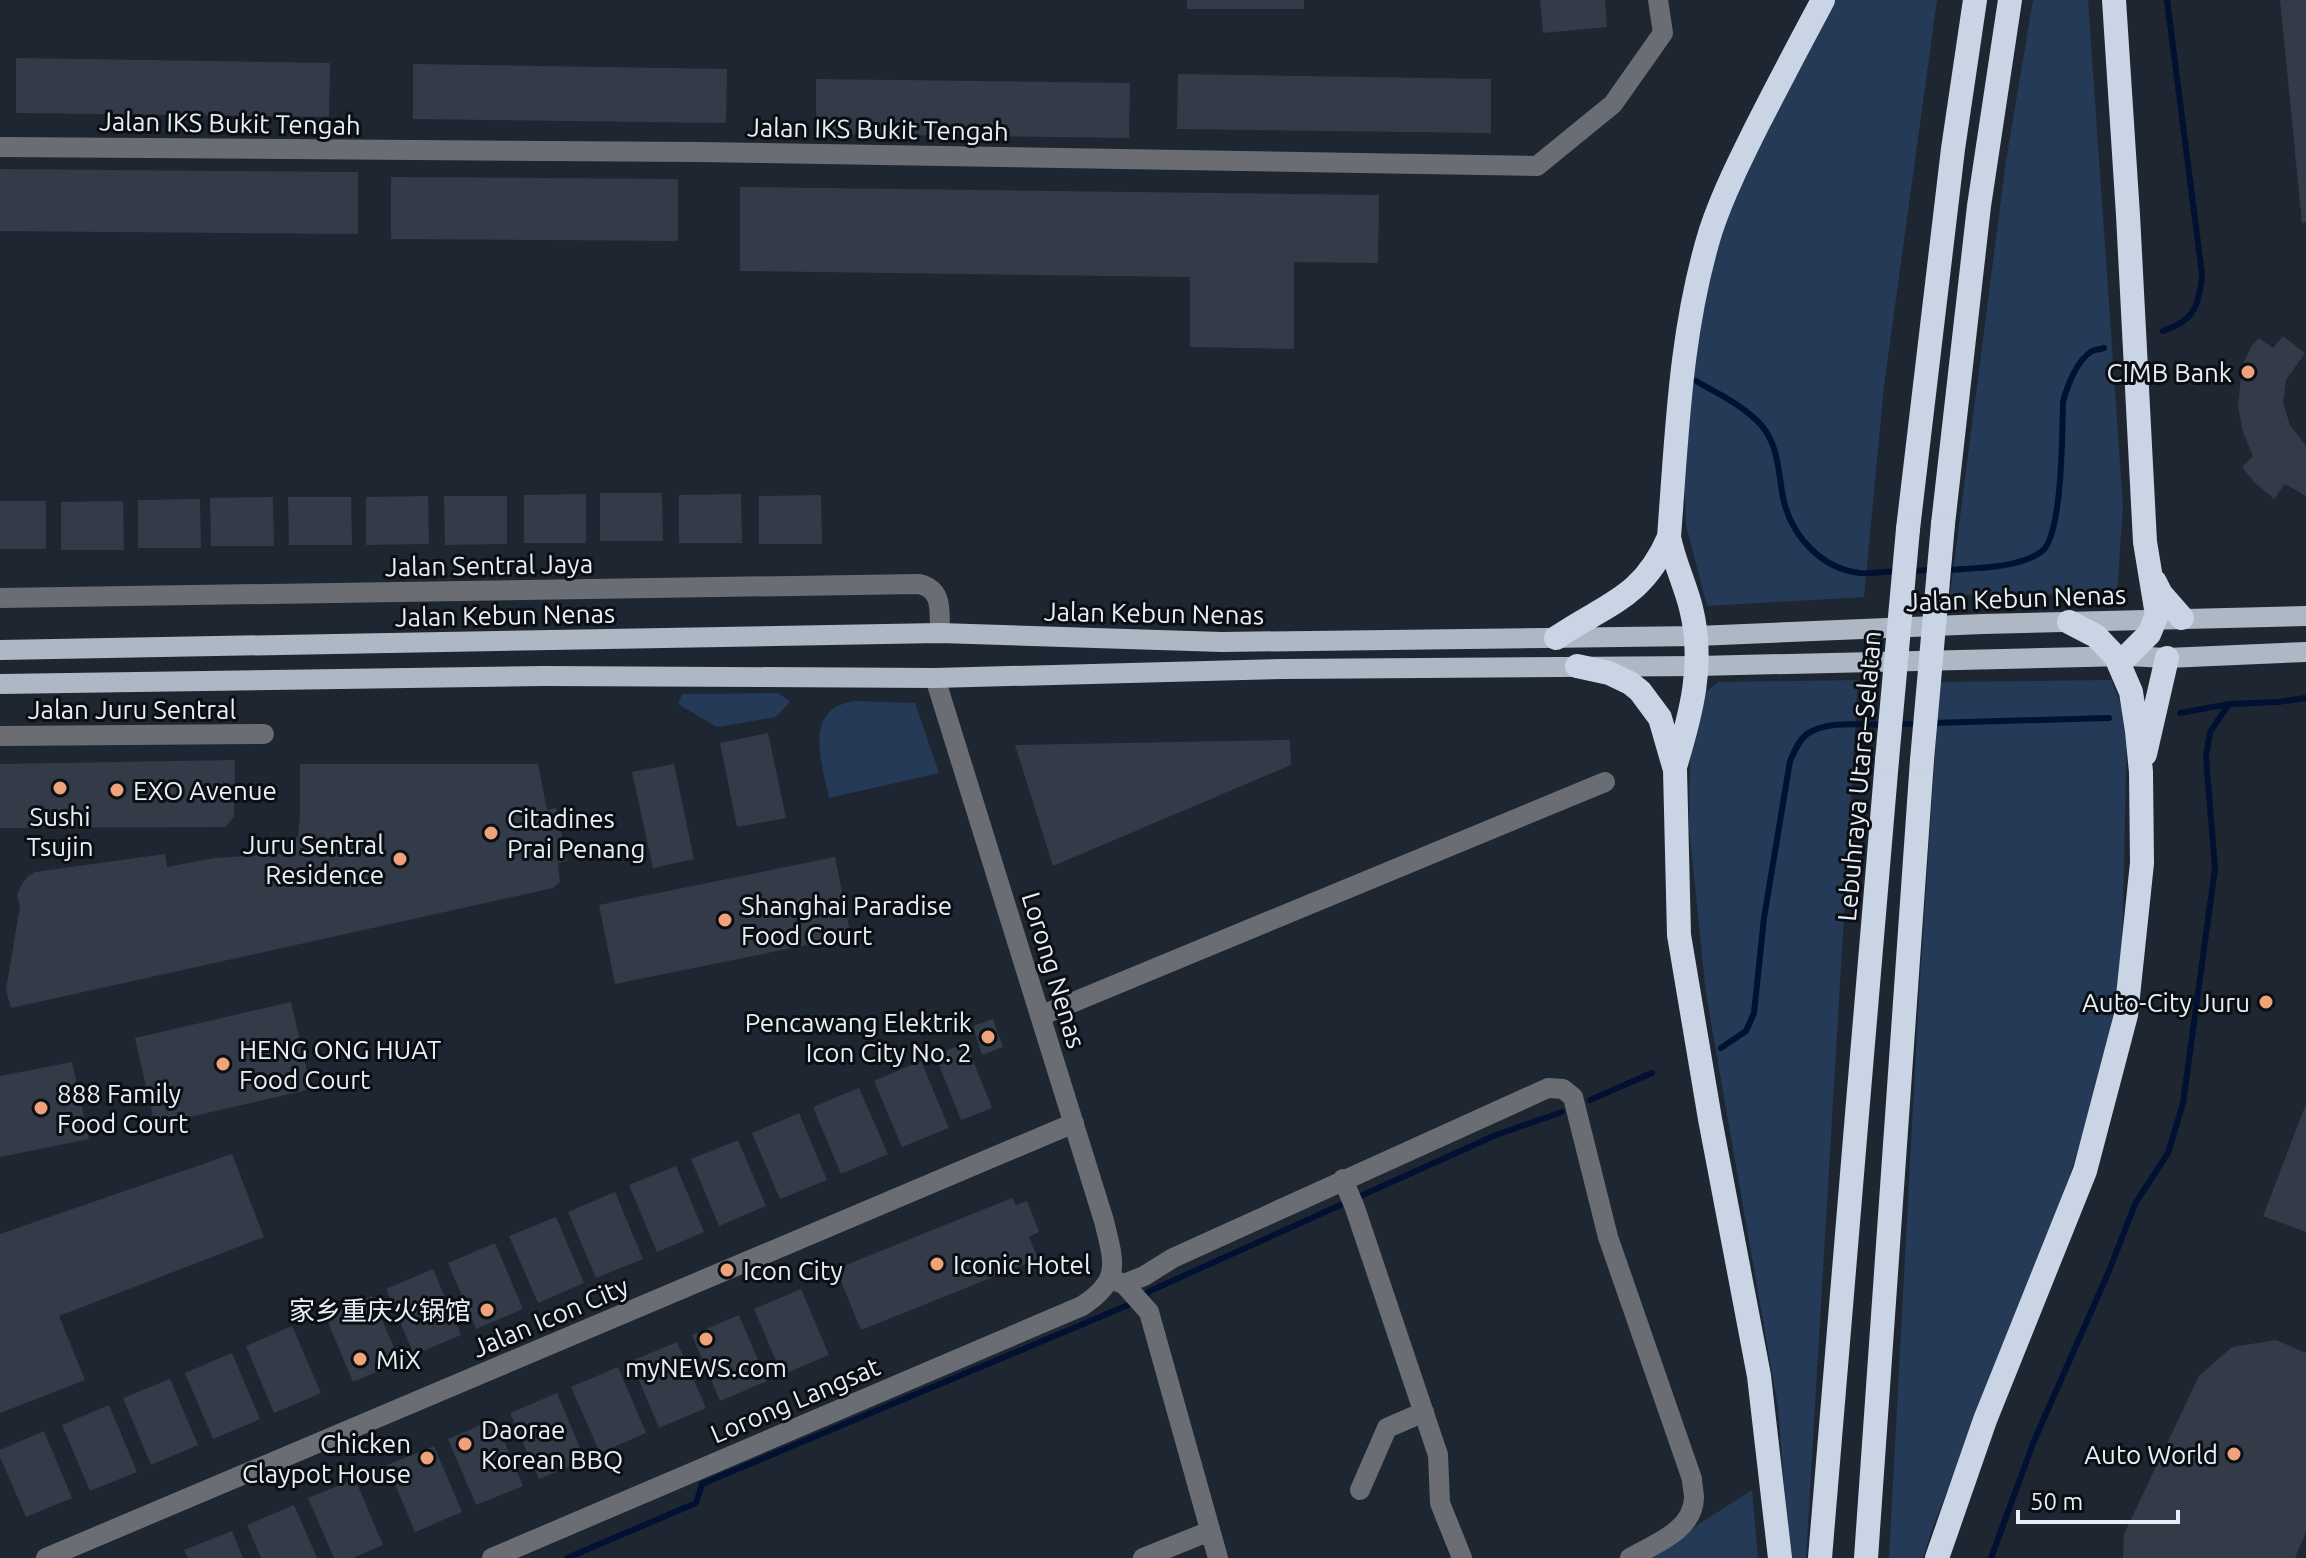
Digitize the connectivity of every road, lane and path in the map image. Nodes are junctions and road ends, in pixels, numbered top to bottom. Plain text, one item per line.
1 (1658, 0) edge
2 (1823, 0) edge
3 (1975, 0) edge
4 (2010, 0) edge
5 (2114, 0) edge
6 (0, 147) edge
7 (1669, 537) junction
8 (2145, 542) junction
9 (0, 598) edge
10 (2306, 616) edge
11 (2182, 618) junction
12 (2156, 620) junction
13 (2069, 622) junction
14 (940, 633) junction
15 (1697, 636) junction
16 (1556, 638) junction
17 (0, 650) edge
18 (2306, 652) edge
19 (2121, 656) junction
20 (2167, 658) junction
21 (1577, 666) junction
22 (1698, 666) junction
23 (935, 678) junction
24 (0, 684) edge
25 (264, 734) dead end
26 (0, 736) edge
27 (1675, 770) junction
28 (2141, 772) junction
29 (1605, 782) dead end
30 (1040, 1016) junction
31 (1074, 1123) junction
32 (1349, 1192) junction
33 (1123, 1286) junction
34 (1424, 1412) junction
35 (1360, 1490) dead end
36 (1210, 1531) junction
37 (46, 1558) edge
38 (492, 1558) edge
39 (1143, 1558) edge
40 (1218, 1558) edge
41 (1462, 1558) edge
42 (1630, 1558) edge
43 (1780, 1558) edge
44 (1820, 1558) edge
45 (1866, 1558) edge
46 (1937, 1558) edge

1 - 6 street, Jalan IKS Bukit Tengah
2 - 7 highway
3 - 44 highway, Lebuhraya Utara–Selatan, bridge
4 - 45 highway, bridge
5 - 8 highway
7 - 15 highway
7 - 16 highway
8 - 11 highway
8 - 12 highway
9 - 14 street, Jalan Sentral Jaya
10 - 11 main road, Jalan Kebun Nenas
11 - 12 main road, Jalan Kebun Nenas
12 - 13 main road, Jalan Kebun Nenas
12 - 19 highway
13 - 15 main road, Jalan Kebun Nenas
13 - 19 highway
14 - 16 main road, Jalan Kebun Nenas
14 - 17 main road, Jalan Kebun Nenas
15 - 16 main road, Jalan Kebun Nenas
15 - 22 highway
18 - 20 main road, Jalan Kebun Nenas
19 - 20 main road, Jalan Kebun Nenas
19 - 22 main road, Jalan Kebun Nenas
19 - 28 highway
20 - 28 highway
21 - 22 main road, Jalan Kebun Nenas
21 - 23 main road, Jalan Kebun Nenas
21 - 27 highway
22 - 27 highway
23 - 24 main road, Jalan Kebun Nenas
23 - 30 street, Lorong Nenas
25 - 26 street, Jalan Juru Sentral
27 - 43 highway
28 - 46 highway
29 - 30 street
30 - 31 street, Lorong Nenas
31 - 33 street, Lorong Nenas
31 - 37 street, Jalan Icon City
32 - 33 street, Lorong Langsat
32 - 34 street
32 - 42 street, Lorong Langsat
33 - 36 street
33 - 38 street, Lorong Langsat
34 - 35 street
34 - 41 street
36 - 39 street
36 - 40 street

